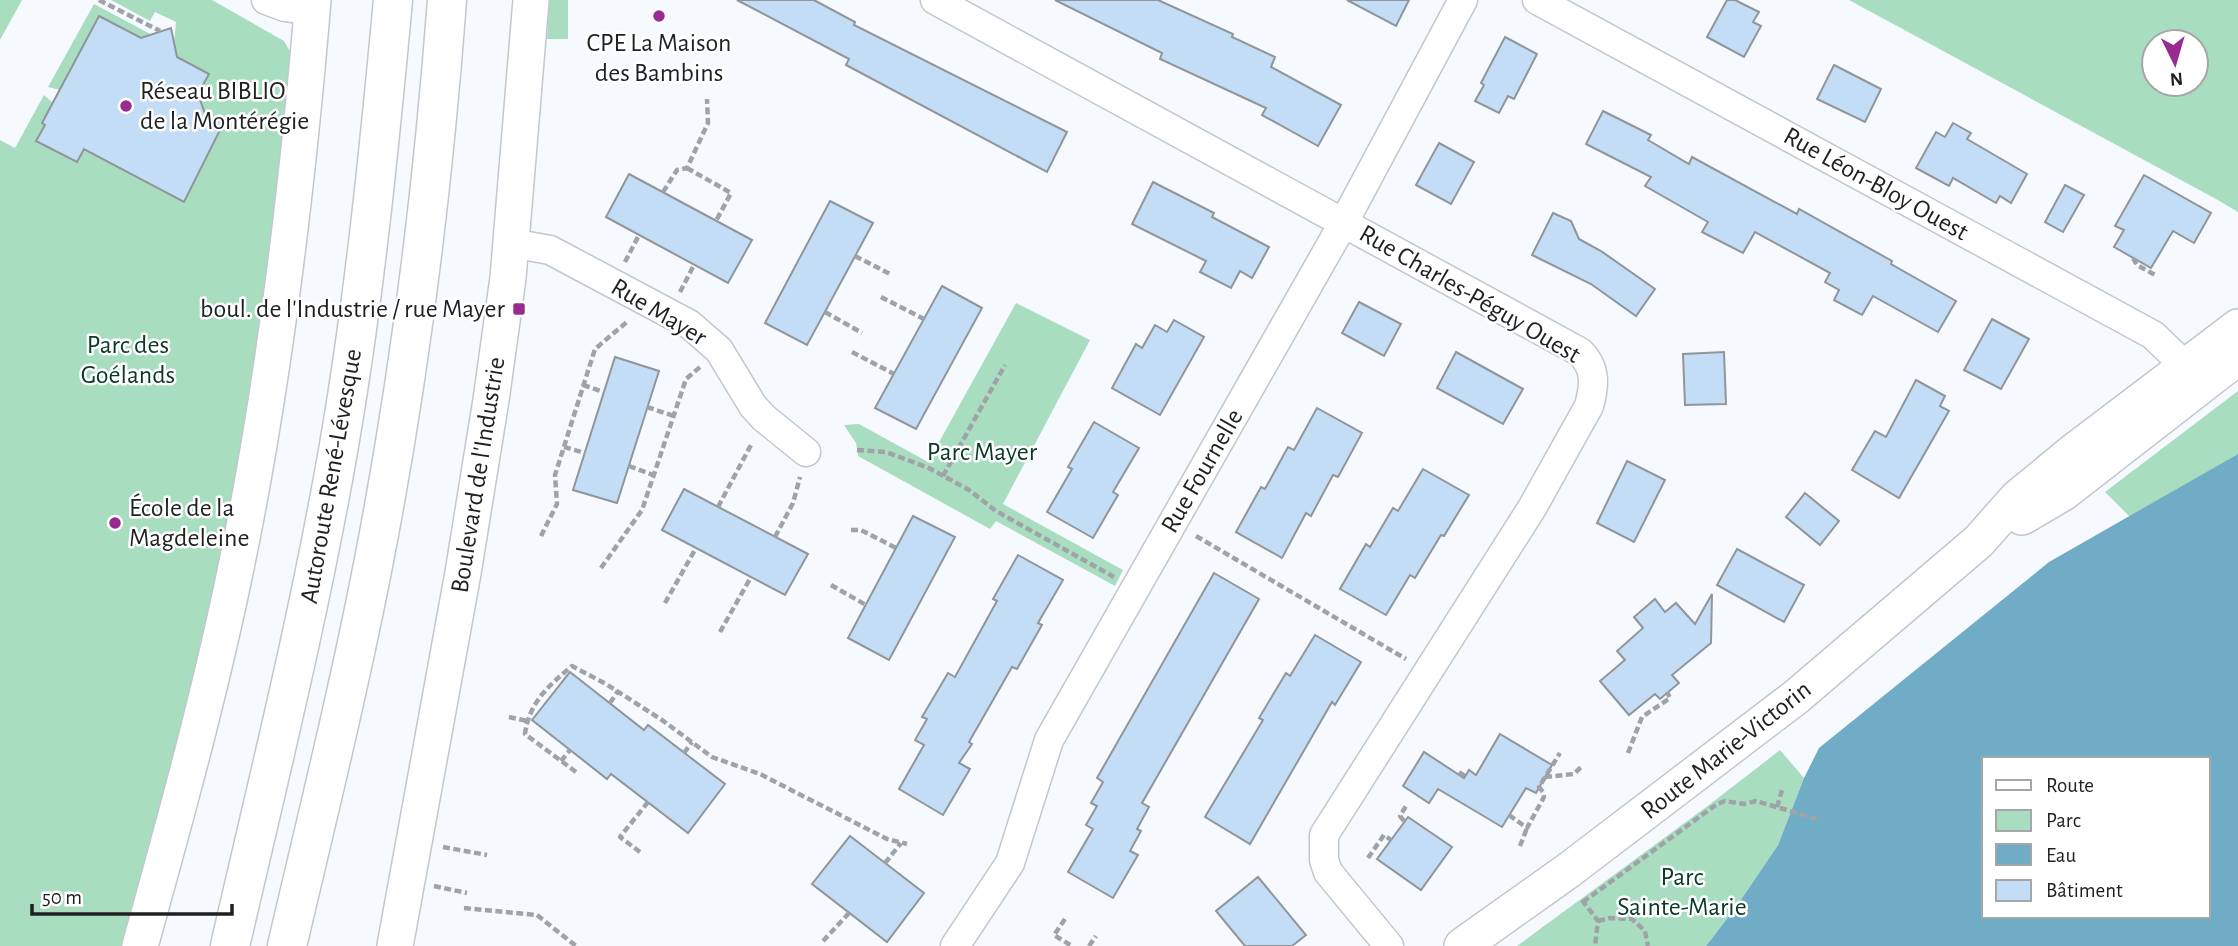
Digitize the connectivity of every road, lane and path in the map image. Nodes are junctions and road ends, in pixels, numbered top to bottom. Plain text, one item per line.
1 (99, 0) edge
2 (266, 0) edge
3 (393, 0) edge
4 (447, 0) edge
5 (531, 0) edge
6 (935, 0) edge
7 (1463, 0) edge
8 (1537, 0) edge
9 (313, 5) edge
10 (160, 32) dead end
11 (707, 99) dead end
12 (687, 168) junction
13 (663, 192) dead end
14 (716, 220) dead end
15 (1344, 222) junction
16 (511, 243) junction
17 (855, 256) dead end
18 (2133, 258) dead end
19 (892, 275) dead end
20 (2157, 276) dead end
21 (881, 297) dead end
22 (650, 302) junction
23 (825, 312) dead end
24 (923, 319) dead end
25 (2238, 327) edge
26 (862, 333) dead end
27 (719, 350) junction
28 (852, 352) dead end
29 (2238, 357) edge
30 (1005, 365) dead end
31 (894, 374) dead end
32 (2192, 377) junction
33 (583, 385) junction
34 (604, 392) dead end
35 (647, 408) dead end
36 (674, 416) junction
37 (768, 421) junction
38 (564, 447) junction
39 (857, 450) dead end
40 (806, 452) joint
41 (585, 453) dead end
42 (629, 466) dead end
43 (653, 474) junction
44 (943, 476) junction
45 (972, 484) dead end
46 (969, 491) junction
47 (718, 507) dead end
48 (850, 530) dead end
49 (1188, 532) dead end
50 (541, 536) dead end
51 (775, 537) dead end
52 (696, 548) dead end
53 (896, 548) dead end
54 (601, 568) dead end
55 (751, 577) dead end
56 (1118, 579) dead end
57 (831, 585) dead end
58 (665, 603) dead end
59 (866, 605) dead end
60 (720, 632) dead end
61 (1410, 662) dead end
62 (618, 691) junction
63 (1667, 692) dead end
64 (610, 703) dead end
65 (509, 717) dead end
66 (527, 721) junction
67 (692, 742) junction
68 (570, 750) dead end
69 (684, 753) dead end
70 (1560, 753) dead end
71 (1628, 753) dead end
72 (561, 761) junction
73 (1581, 767) dead end
74 (576, 772) dead end
75 (1459, 772) dead end
76 (1465, 776) dead end
77 (1545, 777) junction
78 (1783, 787) dead end
79 (648, 802) dead end
80 (1406, 806) dead end
81 (1777, 807) junction
82 (1509, 815) dead end
83 (1821, 820) dead end
84 (1404, 821) dead end
85 (1527, 828) junction
86 (1391, 840) dead end
87 (1520, 846) dead end
88 (442, 847) dead end
89 (640, 852) dead end
90 (487, 855) dead end
91 (1368, 858) dead end
92 (885, 863) dead end
93 (423, 884) dead end
94 (467, 893) dead end
95 (1576, 894) dead end
96 (1583, 902) junction
97 (464, 908) dead end
98 (849, 912) dead end
99 (1065, 919) dead end
100 (1598, 921) junction
101 (1096, 936) dead end
102 (823, 942) dead end
103 (141, 946) edge
104 (230, 946) edge
105 (287, 946) edge
106 (395, 946) edge
107 (576, 946) edge
108 (955, 946) edge
109 (1072, 946) edge
110 (1089, 946) edge
111 (1389, 946) edge
112 (1462, 946) edge
113 (1595, 946) edge
114 (1648, 946) edge

1 - 10 path
2 - 9 street
3 - 104 highway, Autoroute René-Lévesque
4 - 105 highway
5 - 16 street, Boulevard de l'Industrie
6 - 15 street, Rue Charles-Péguy Ouest
7 - 15 street, Rue Fournelle
8 - 32 street, Rue Léon-Bloy Ouest
9 - 103 street
11 - 12 path
12 - 13 path
12 - 14 path
15 - 108 street, Rue Fournelle
15 - 111 street, Rue Charles-Péguy Ouest
16 - 22 street, Rue Mayer
16 - 106 street, Boulevard de l'Industrie
17 - 19 path
18 - 20 path
21 - 24 path
22 - 27 street, Rue Mayer
22 - 33 path
23 - 26 path
25 - 32 street
27 - 36 path
27 - 37 street, Rue Mayer
28 - 31 path
29 - 32 street
30 - 44 path
32 - 112 street, Route Marie-Victorin
33 - 34 path
33 - 38 path
35 - 36 path
36 - 43 path
37 - 40 street, Rue Mayer
37 - 47 path
38 - 41 path
38 - 50 path
39 - 44 path
40 - 51 path
42 - 43 path
43 - 54 path
44 - 46 path
45 - 46 path
46 - 56 path
48 - 53 path
49 - 61 path
52 - 58 path
55 - 60 path
57 - 59 path
62 - 64 path
62 - 66 path
62 - 67 path
63 - 71 path
65 - 66 path
66 - 72 path
67 - 69 path
67 - 92 path
68 - 72 path
70 - 77 path
72 - 74 path
73 - 77 path
75 - 76 path
77 - 85 path
78 - 81 path
79 - 89 path
80 - 84 path
81 - 83 path
81 - 96 path
82 - 85 path
85 - 87 path
86 - 91 path
88 - 90 path
93 - 94 path
95 - 96 path
96 - 100 path
97 - 107 path
98 - 102 path
99 - 109 path
100 - 113 path
100 - 114 path
101 - 110 path

